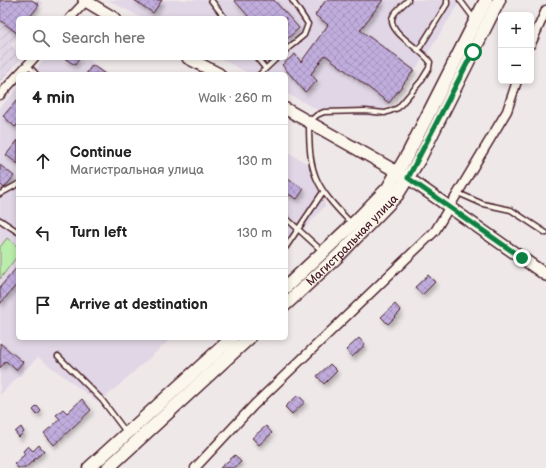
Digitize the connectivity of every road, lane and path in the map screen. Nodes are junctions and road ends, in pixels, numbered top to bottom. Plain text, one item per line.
1 (85, 0) edge
2 (211, 0) edge
3 (292, 0) edge
4 (408, 0) edge
5 (447, 0) edge
6 (460, 0) edge
7 (486, 0) edge
8 (499, 0) edge
9 (72, 16) edge
10 (111, 16) edge
11 (223, 16) edge
12 (545, 16) edge
13 (481, 23) junction
14 (534, 38) edge
15 (288, 48) edge
16 (419, 49) junction
17 (32, 60) edge
18 (196, 60) edge
19 (258, 60) edge
20 (274, 60) edge
21 (27, 65) junction
22 (264, 68) junction
23 (21, 72) edge
24 (34, 72) edge
25 (216, 72) edge
26 (261, 72) edge
27 (16, 78) edge
28 (516, 84) edge
29 (0, 95) edge
30 (288, 110) edge
31 (309, 122) junction
32 (403, 175) junction
33 (16, 185) edge
34 (323, 192) junction
35 (458, 193) junction
36 (0, 194) edge
37 (450, 207) junction
38 (0, 220) edge
39 (288, 220) edge
40 (353, 224) junction
41 (298, 229) junction
42 (16, 231) edge
43 (546, 233) edge
44 (288, 244) edge
45 (324, 252) junction
46 (546, 275) edge
47 (288, 285) edge
48 (288, 302) edge
49 (230, 340) edge
50 (247, 340) edge
51 (58, 356) dead end
52 (127, 434) junction
53 (89, 468) edge
54 (108, 468) edge
55 (195, 468) edge

1 - 9 street
1 - 10 street
2 - 11 lane
3 - 15 lane
4 - 16 lane
5 - 16 lane
6 - 13 lane
7 - 13 main road, Магистральная улица
8 - 13 main road, Магистральная улица
12 - 14 street
13 - 32 main road, Магистральная улица
16 - 31 lane
17 - 21 street
18 - 25 street
19 - 22 lane
20 - 22 lane
21 - 23 street
21 - 24 lane
22 - 26 lane
27 - 29 street
28 - 35 street
30 - 31 street
31 - 32 street
31 - 34 lane
32 - 37 street
32 - 40 main road, Магистральная улица
32 - 48 main road, Магистральная улица
33 - 36 lane
34 - 40 lane
34 - 41 lane
35 - 37 street
35 - 43 lane
37 - 46 street
37 - 55 street
38 - 42 lane
39 - 41 lane
40 - 45 main road, Магистральная улица
41 - 44 lane
41 - 45 lane
45 - 47 main road, Магистральная улица
49 - 52 main road
50 - 54 main road
51 - 52 lane
52 - 53 main road

